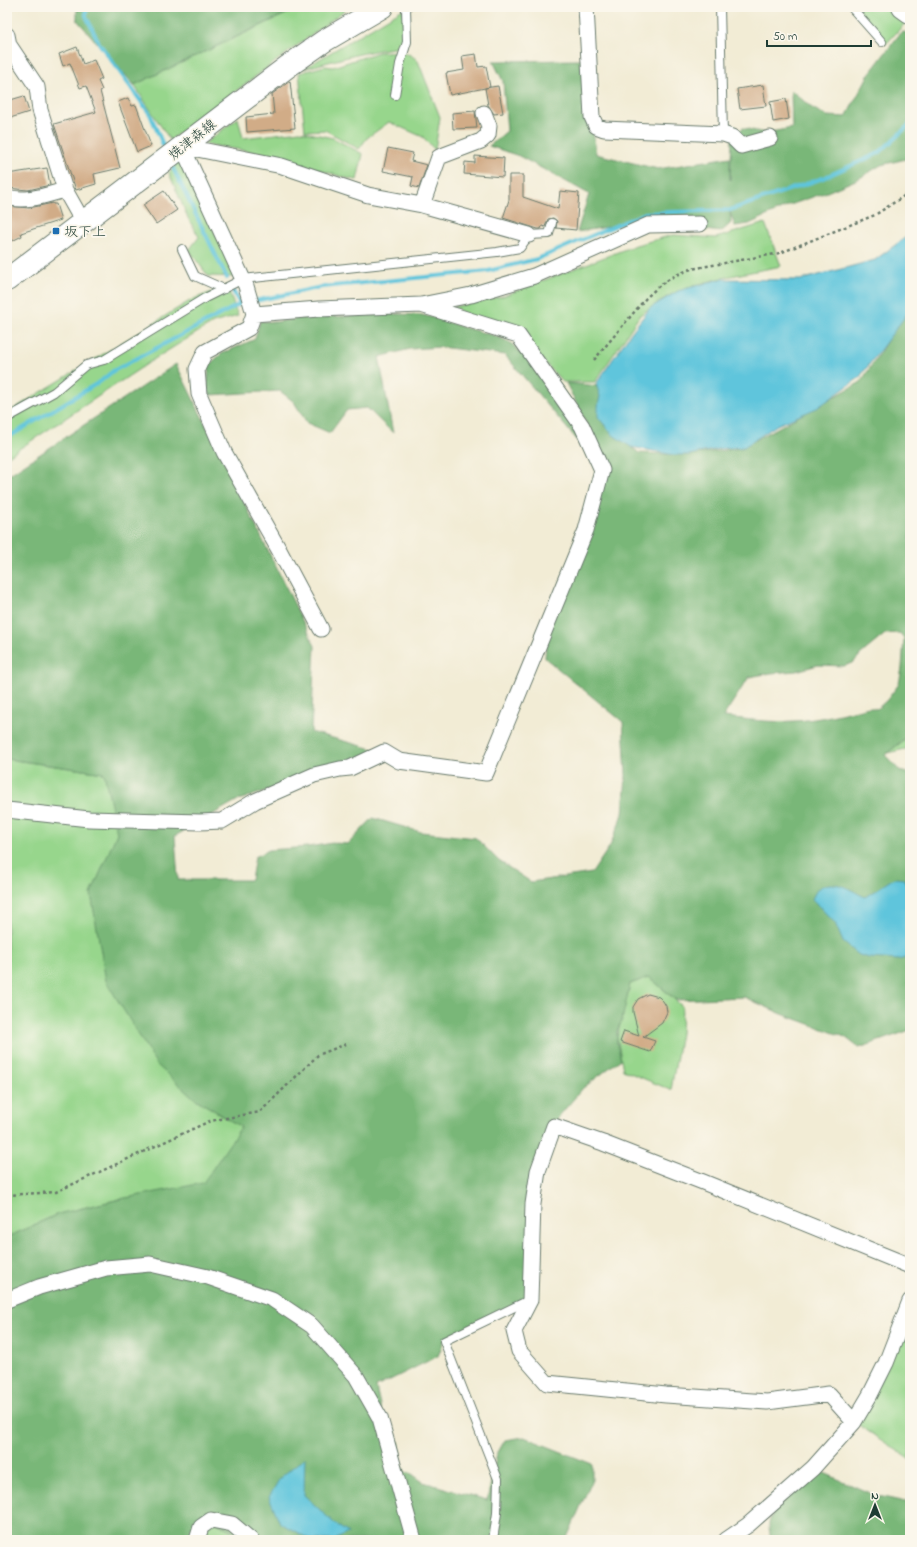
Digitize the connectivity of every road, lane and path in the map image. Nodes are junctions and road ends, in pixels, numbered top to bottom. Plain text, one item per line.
1 (382, 7) edge
2 (406, 7) edge
3 (586, 7) edge
4 (720, 7) edge
5 (851, 7) edge
6 (903, 7) edge
7 (910, 12) edge
8 (7, 35) edge
9 (882, 42) dead end
10 (394, 95) dead end
11 (484, 113) dead end
12 (723, 134) junction
13 (770, 138) dead end
14 (179, 149) junction
15 (65, 190) junction
16 (910, 192) edge
17 (7, 197) edge
18 (422, 205) junction
19 (83, 222) junction
20 (552, 223) dead end
21 (700, 224) dead end
22 (529, 235) junction
23 (182, 249) dead end
24 (7, 280) edge
25 (245, 282) junction
26 (224, 289) junction
27 (421, 305) junction
28 (253, 311) junction
29 (594, 360) dead end
30 (7, 418) edge
31 (321, 629) dead end
32 (7, 810) edge
33 (350, 1043) dead end
34 (7, 1195) edge
35 (910, 1266) edge
36 (7, 1300) edge
37 (530, 1300) junction
38 (910, 1301) edge
39 (854, 1422) junction
40 (197, 1540) edge
41 (251, 1540) edge
42 (414, 1540) edge
43 (493, 1540) edge
44 (726, 1540) edge

1 - 14 main road, 焼津森線
2 - 10 lane
3 - 12 street
4 - 12 lane
5 - 9 lane
6 - 7 main road
8 - 15 street
11 - 18 street
12 - 13 street
14 - 18 street
14 - 19 main road, 焼津森線
14 - 25 street
15 - 17 street
15 - 19 street
16 - 29 path
18 - 22 street
19 - 24 main road, 焼津森線
20 - 22 lane
21 - 27 street
22 - 25 lane
23 - 26 lane
25 - 26 lane
25 - 28 street
26 - 30 lane
27 - 28 street
27 - 32 street
28 - 31 street
33 - 34 path
35 - 37 street
36 - 42 street
37 - 39 street
37 - 43 lane
38 - 39 street
39 - 44 street
40 - 41 street

